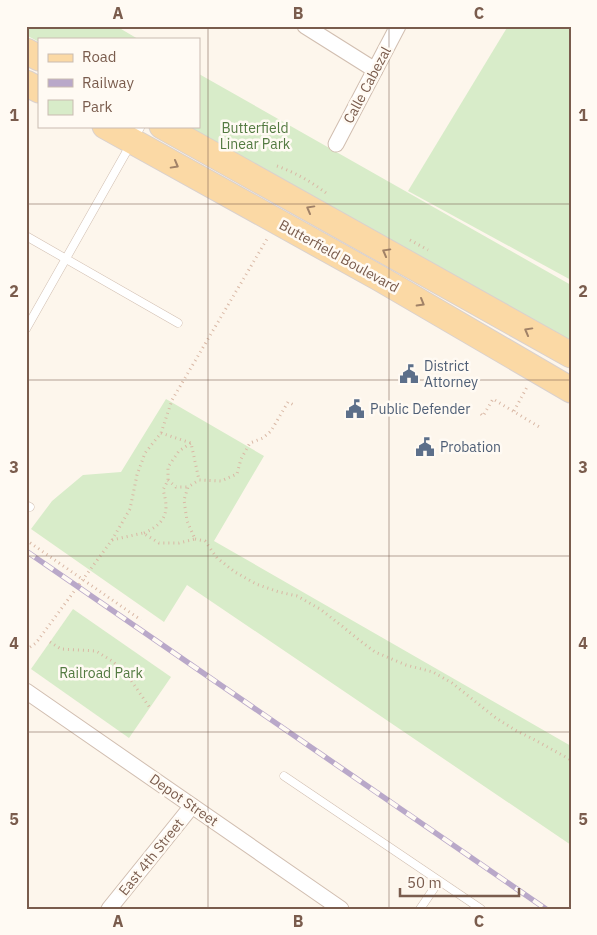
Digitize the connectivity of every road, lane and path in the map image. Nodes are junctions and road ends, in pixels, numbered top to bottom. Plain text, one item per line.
1 (305, 26) edge
2 (398, 26) edge
3 (26, 51) edge
4 (38, 57) edge
5 (375, 70) junction
6 (26, 83) edge
7 (38, 89) edge
8 (113, 128) edge
9 (166, 128) edge
10 (137, 134) edge
11 (336, 144) dead end
12 (26, 236) edge
13 (267, 239) dead end
14 (66, 259) junction
15 (178, 323) dead end
16 (26, 329) edge
17 (571, 355) edge
18 (527, 387) dead end
19 (571, 390) edge
20 (294, 405) dead end
21 (514, 411) junction
22 (481, 414) dead end
23 (542, 428) dead end
24 (161, 433) junction
25 (191, 443) junction
26 (168, 480) junction
27 (199, 480) junction
28 (188, 487) junction
29 (143, 533) junction
30 (195, 539) junction
31 (26, 540) edge
32 (112, 540) junction
33 (82, 579) junction
34 (141, 620) dead end
35 (50, 642) dead end
36 (26, 650) edge
37 (26, 691) edge
38 (150, 708) dead end
39 (571, 760) edge
40 (284, 776) dead end
41 (192, 806) junction
42 (439, 881) junction
43 (109, 909) edge
44 (341, 909) edge
45 (420, 909) edge
46 (481, 909) edge

1 - 5 street
2 - 5 street, Calle Cabezal
3 - 4 main road
5 - 11 street, Calle Cabezal
6 - 7 main road
8 - 10 main road, Butterfield Boulevard
17 -> 9 main road, Butterfield Boulevard
10 - 14 lane
10 -> 19 main road, Butterfield Boulevard
12 - 14 lane
13 - 24 path
14 - 15 lane
14 - 16 lane
18 - 21 path
20 - 27 path
21 - 22 path
21 - 23 path
24 - 25 path
24 - 32 path
25 - 26 path
25 - 27 path
26 - 28 path
26 - 29 path
27 - 28 path
28 - 30 path
29 - 30 path
29 - 32 path
30 - 39 path
31 - 33 path
32 - 33 path
33 - 34 path
33 - 36 path
35 - 38 path
37 - 41 street, Depot Street
40 - 42 lane
41 - 43 street, East 4th Street
41 - 44 street, Depot Street
42 - 45 lane
42 - 46 lane

